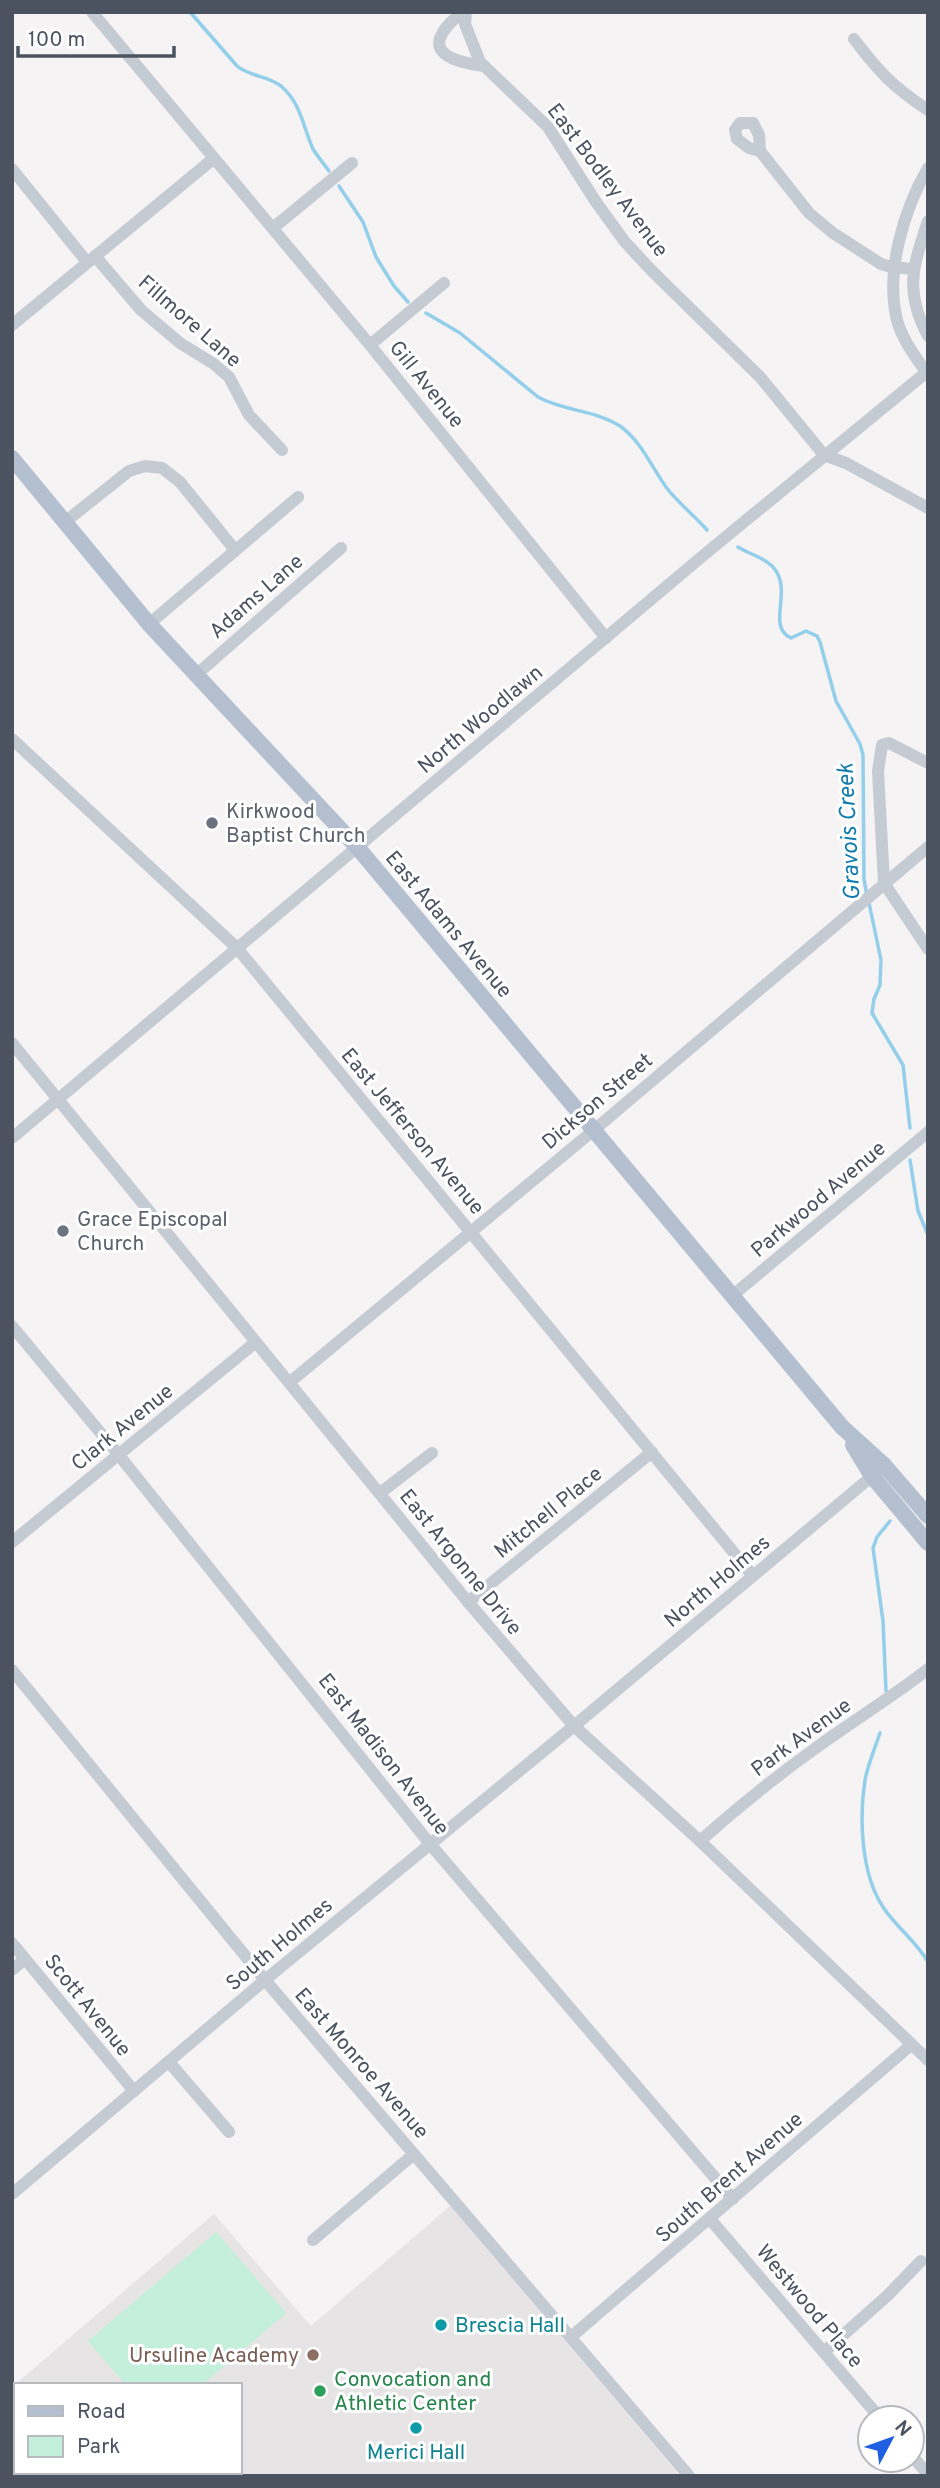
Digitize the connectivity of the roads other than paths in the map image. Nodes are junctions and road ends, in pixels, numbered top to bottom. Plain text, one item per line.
1 (92, 12) edge
2 (464, 12) edge
3 (854, 39) dead end
4 (484, 66) junction
5 (928, 110) edge
6 (760, 151) dead end
7 (213, 159) junction
8 (352, 163) dead end
9 (928, 168) edge
10 (12, 169) edge
11 (928, 221) edge
12 (273, 228) junction
13 (91, 259) junction
14 (894, 268) junction
15 (913, 269) junction
16 (444, 283) dead end
17 (12, 325) edge
18 (928, 336) edge
19 (370, 345) junction
20 (927, 372) edge
21 (282, 450) dead end
22 (824, 455) junction
23 (12, 457) edge
24 (298, 497) dead end
25 (928, 509) edge
26 (65, 522) junction
27 (341, 548) dead end
28 (236, 550) junction
29 (149, 624) junction
30 (606, 638) junction
31 (197, 674) junction
32 (12, 739) edge
33 (928, 763) edge
34 (928, 847) edge
35 (358, 848) junction
36 (879, 887) junction
37 (237, 948) junction
38 (928, 949) edge
39 (12, 1043) edge
40 (58, 1099) junction
41 (594, 1130) junction
42 (928, 1132) edge
43 (12, 1138) edge
44 (470, 1231) junction
45 (732, 1296) junction
46 (12, 1326) edge
47 (256, 1342) junction
48 (290, 1382) junction
49 (652, 1452) junction
50 (432, 1453) dead end
51 (118, 1454) junction
52 (878, 1471) junction
53 (380, 1493) junction
54 (928, 1516) edge
55 (12, 1542) edge
56 (928, 1543) edge
57 (753, 1576) junction
58 (468, 1602) junction
59 (928, 1669) edge
60 (12, 1670) edge
61 (574, 1726) junction
62 (700, 1842) junction
63 (430, 1844) junction
64 (12, 1943) edge
65 (25, 1959) junction
66 (12, 1970) edge
67 (265, 1980) junction
68 (911, 2045) junction
69 (926, 2055) edge
70 (169, 2062) junction
71 (134, 2091) junction
72 (229, 2132) dead end
73 (414, 2154) junction
74 (12, 2194) edge
75 (733, 2199) junction
76 (710, 2219) junction
77 (313, 2240) dead end
78 (922, 2261) dead end
79 (571, 2337) junction
80 (824, 2352) junction
81 (868, 2404) edge
82 (689, 2476) edge

1 - 7 street, Gill Avenue
2 - 4 street, East Bodley Avenue
2 - 4 street
3 - 5 street
4 - 22 street, East Bodley Avenue
6 - 14 street
7 - 12 street, Gill Avenue
7 - 13 street
8 - 12 street
9 - 14 street
10 - 13 street, Fillmore Lane
11 - 15 street
12 - 19 street, Gill Avenue
13 - 17 street
13 - 21 street, Fillmore Lane
14 - 15 street
14 - 20 street
15 - 18 street
16 - 19 street
19 - 30 street, Gill Avenue
20 - 22 street, North Woodlawn
22 - 25 street
22 - 30 street, North Woodlawn
23 - 26 main road, East Adams Avenue
24 - 28 street
26 - 28 street
26 - 29 main road, East Adams Avenue
27 - 31 street, Adams Lane
28 - 29 street
29 - 31 main road, East Adams Avenue
30 - 35 street, North Woodlawn
31 - 35 main road, East Adams Avenue
32 - 37 street, East Jefferson Avenue
33 - 36 street
34 - 36 street, Dickson Street
35 - 37 street, North Woodlawn
35 - 41 main road, East Adams Avenue
36 - 38 street
36 - 41 street, Dickson Street
37 - 40 street, North Woodlawn
37 - 44 street, East Jefferson Avenue
39 - 40 street, East Argonne Drive
40 - 43 street, North Woodlawn
40 - 47 street, East Argonne Drive
41 - 44 street, Dickson Street
41 - 45 main road, East Adams Avenue
42 - 45 street, Parkwood Avenue
44 - 48 street, Dickson Street
44 - 49 street, East Jefferson Avenue
45 - 52 main road, East Adams Avenue
46 - 51 street, East Madison Avenue
47 - 48 street, East Argonne Drive
47 - 51 street, Clark Avenue
48 - 53 street, East Argonne Drive
49 - 57 street, East Jefferson Avenue
49 - 58 street, Mitchell Place
50 - 53 street
51 - 55 street, Clark Avenue
51 - 63 street, East Madison Avenue
52 - 54 main road
52 - 56 main road
52 - 57 street, North Holmes
53 - 58 street, East Argonne Drive
57 - 61 street, North Holmes
58 - 61 street, East Argonne Drive
59 - 62 street, Park Avenue
60 - 67 street, East Monroe Avenue
61 - 62 street, East Argonne Drive
61 - 63 street, South Holmes
62 - 68 street, East Argonne Drive
63 - 67 street, South Holmes
63 - 75 street, East Madison Avenue
64 - 65 street, Scott Avenue
65 - 66 street
65 - 71 street, Scott Avenue
67 - 70 street, South Holmes
67 - 73 street, East Monroe Avenue
68 - 69 street, East Argonne Drive
68 - 75 street, South Brent Avenue
70 - 71 street, South Holmes
70 - 72 street
71 - 74 street, South Holmes
73 - 77 street
73 - 79 street, East Monroe Avenue
75 - 76 street, South Brent Avenue
76 - 79 street, South Brent Avenue
76 - 80 street, Westwood Place
78 - 80 street
79 - 82 street, East Monroe Avenue
80 - 81 street, Westwood Place

